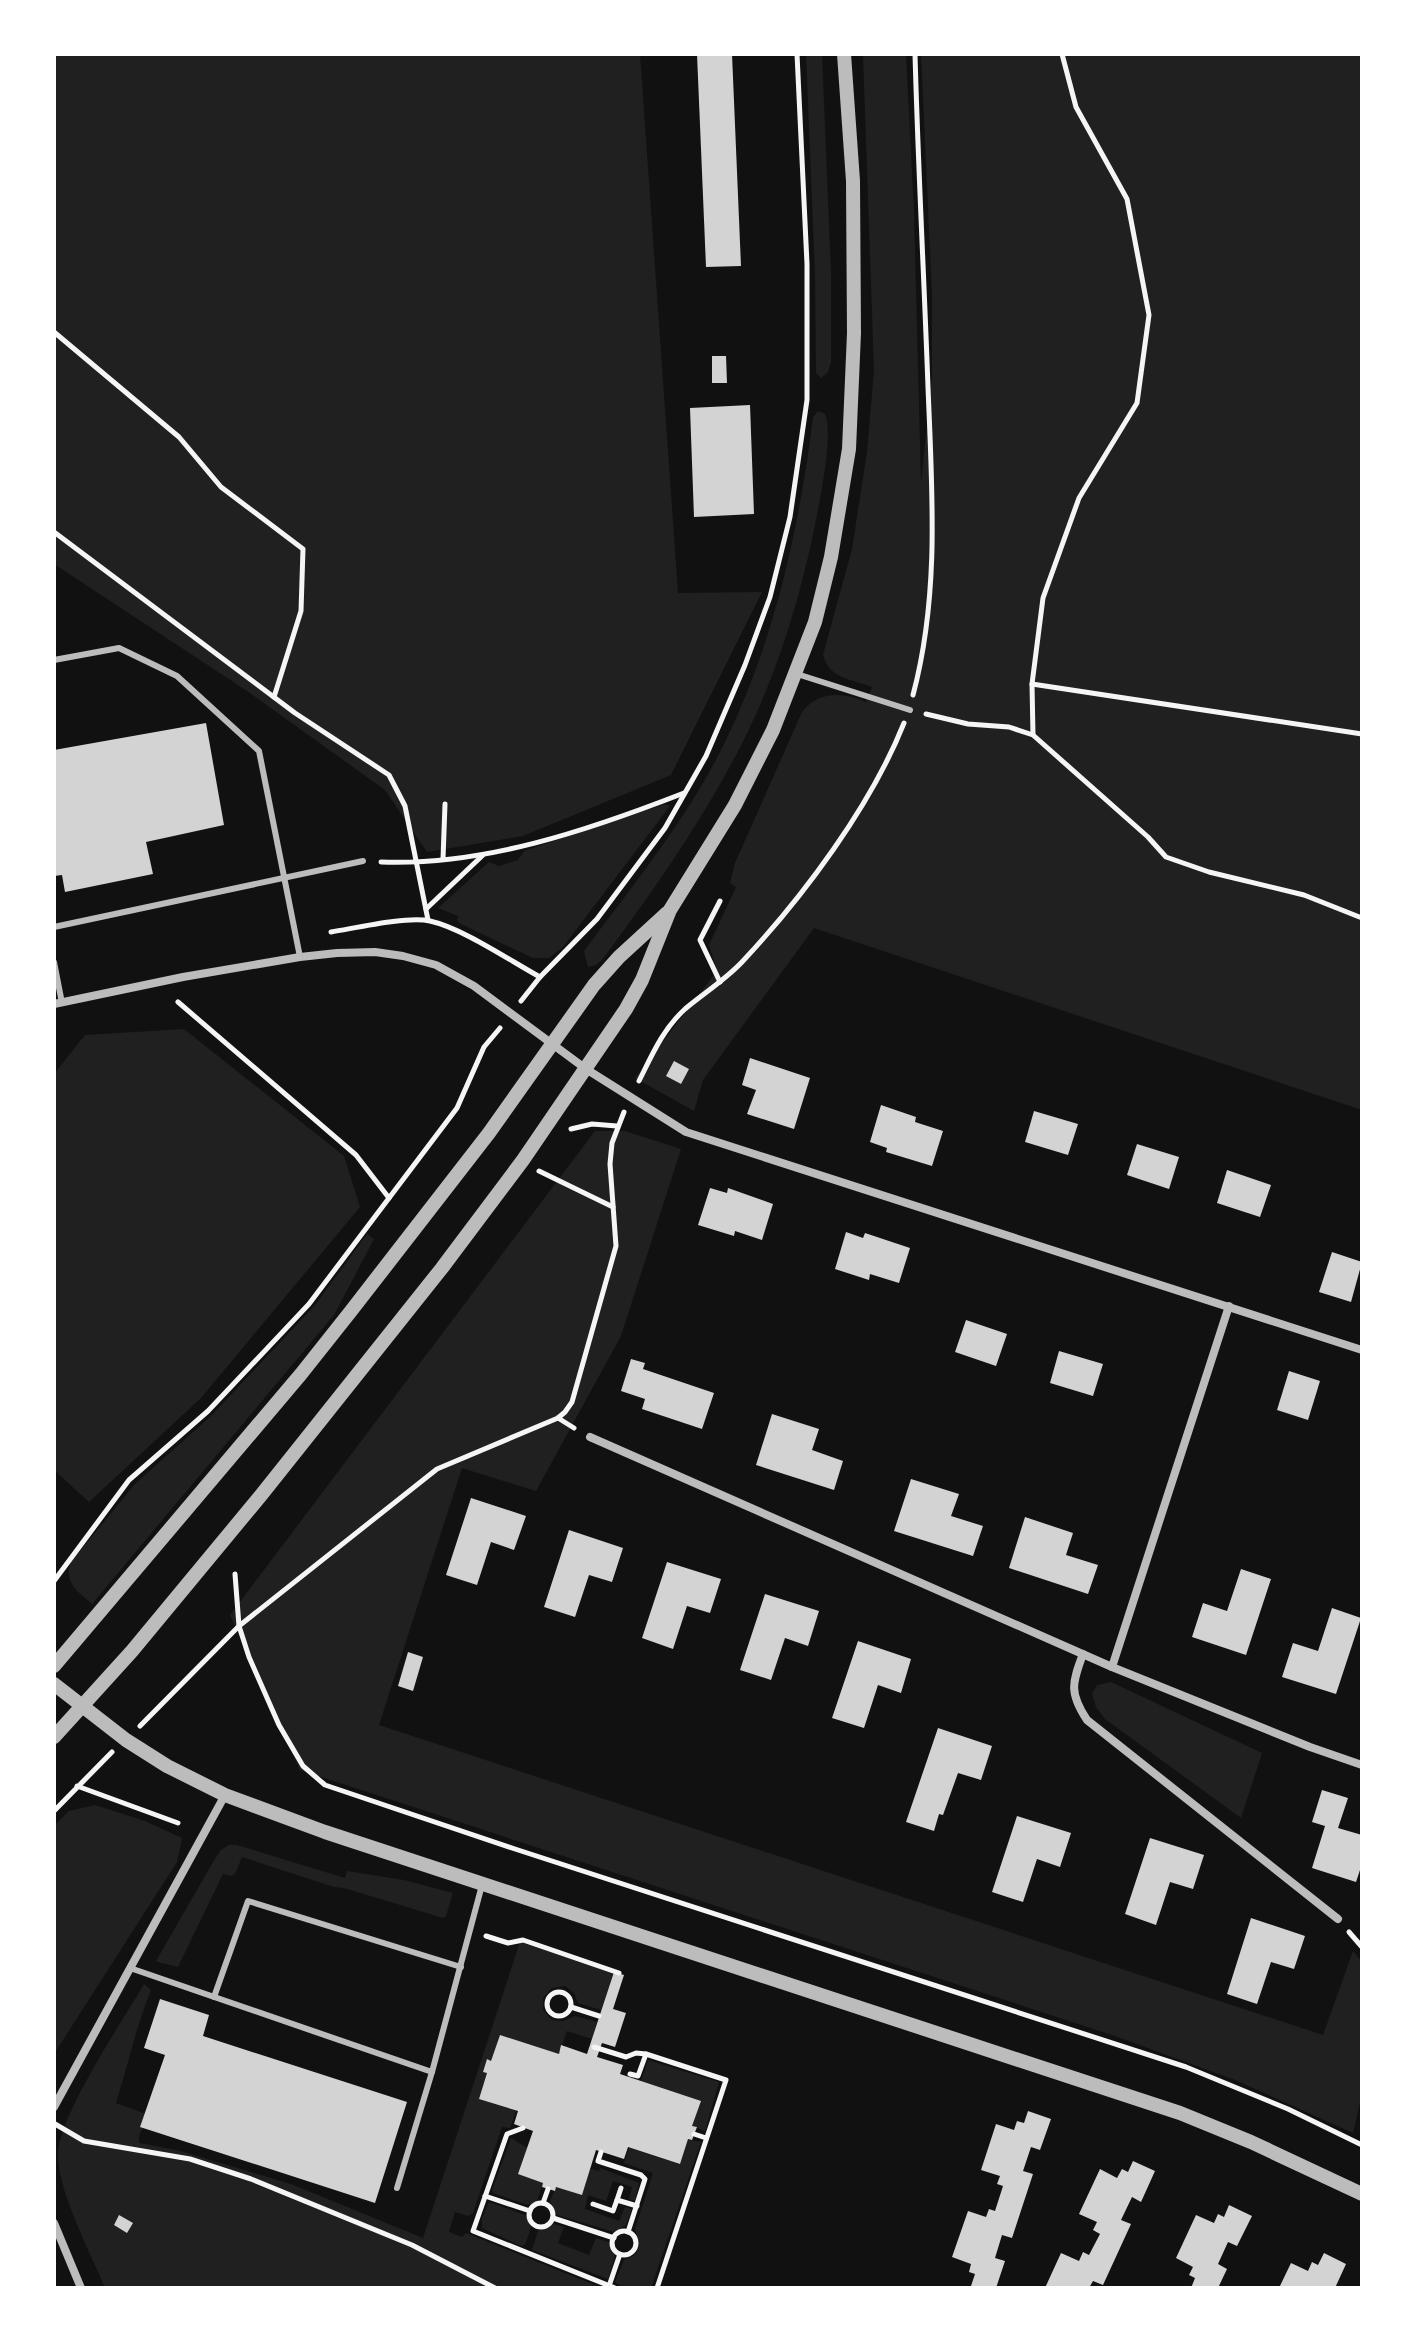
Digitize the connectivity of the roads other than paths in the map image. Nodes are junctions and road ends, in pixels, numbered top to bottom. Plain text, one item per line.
1 (844, 54) edge
2 (54, 660) edge
3 (797, 674) junction
4 (910, 710) road end
5 (363, 861) road end
6 (282, 879) junction
7 (670, 910) junction
8 (54, 927) edge
9 (300, 957) junction
10 (54, 962) edge
11 (58, 1004) edge
12 (550, 1045) junction
13 (586, 1069) junction
14 (1229, 1306) junction
15 (1362, 1350) edge
16 (590, 1437) dead end
17 (1083, 1654) junction
18 (54, 1666) edge
19 (1112, 1667) junction
20 (54, 1684) edge
21 (83, 1706) junction
22 (54, 1737) edge
23 (1362, 1765) edge
24 (225, 1795) junction
25 (483, 1883) junction
26 (1338, 1919) dead end
27 (461, 1967) junction
28 (130, 1968) junction
29 (214, 1997) junction
30 (432, 2072) junction
31 (54, 2107) edge
32 (397, 2188) dead end
33 (1362, 2194) edge
34 (54, 2223) edge
35 (81, 2288) edge

1 - 3 street
2 - 6 lane
3 - 4 lane
3 - 7 street
5 - 6 lane
6 - 8 lane
6 - 9 lane
7 - 12 street
7 - 13 street
9 - 11 street
9 - 12 street
10 - 11 lane
12 - 13 street
12 - 18 street
13 - 14 street
13 - 21 street
14 - 15 street
14 - 19 street
16 - 17 street
17 - 19 street
17 - 26 street
19 - 23 street
20 - 21 street
21 - 22 street
21 - 24 street
24 - 25 street
24 - 28 street
25 - 27 lane
25 - 33 street
27 - 29 lane
27 - 30 lane
28 - 29 lane
28 - 31 street
29 - 30 lane
30 - 32 lane
34 - 35 street

